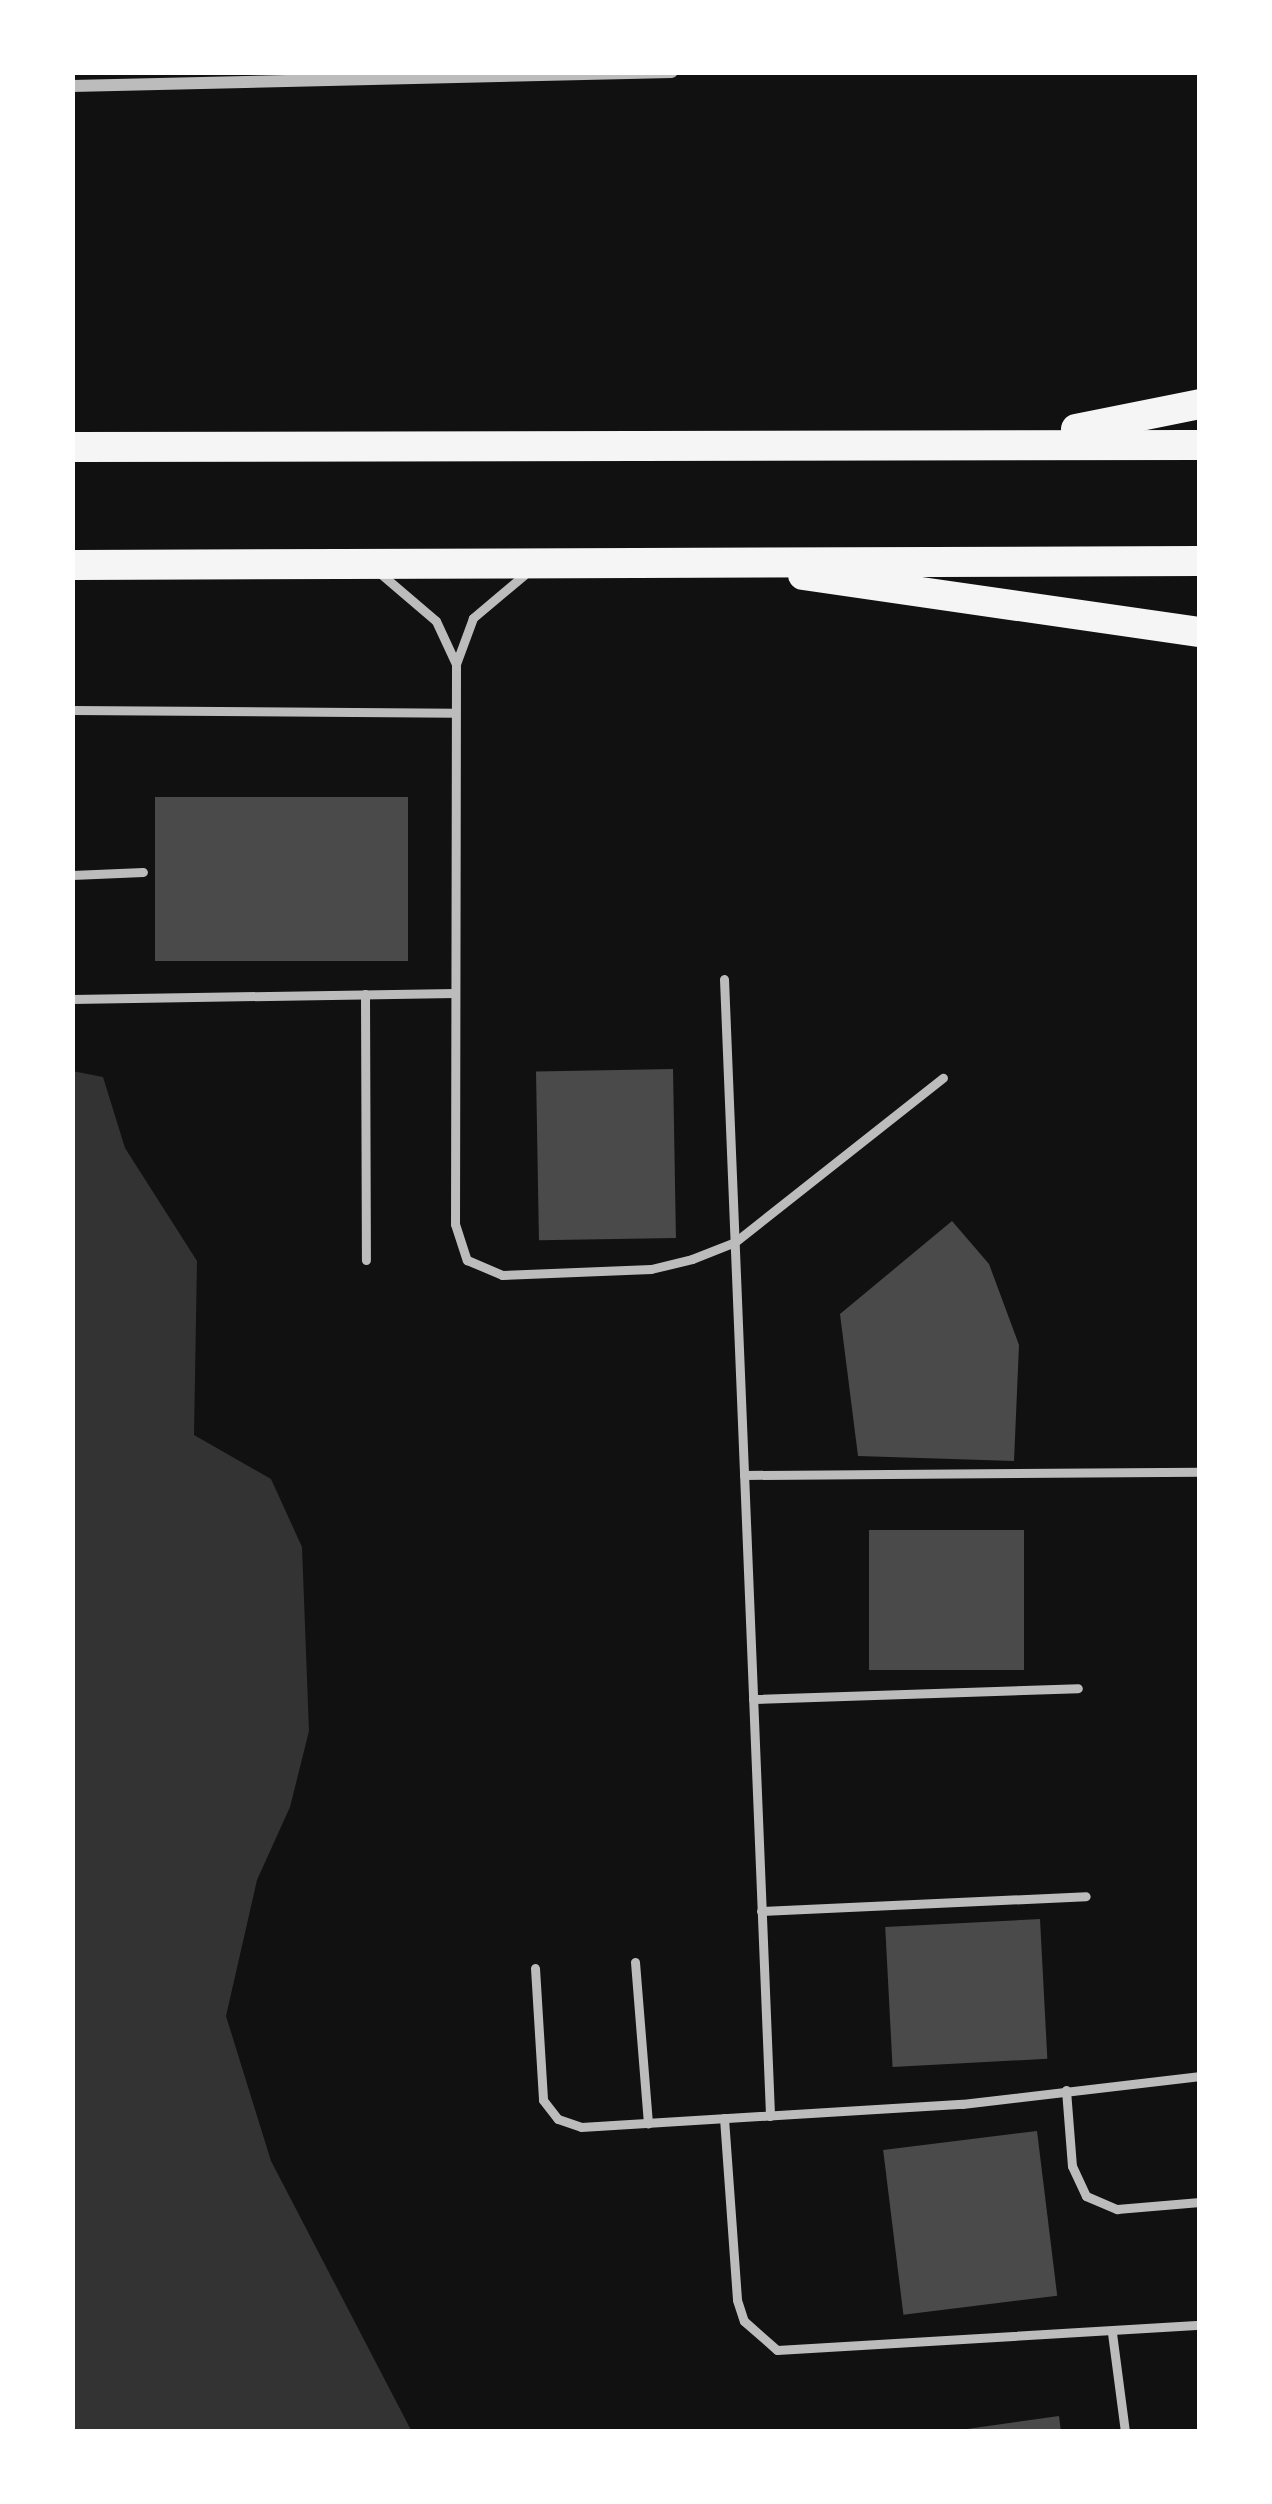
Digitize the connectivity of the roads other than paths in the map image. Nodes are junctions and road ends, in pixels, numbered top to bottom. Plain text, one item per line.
1 (672, 72) edge
2 (508, 74) edge
3 (72, 86) edge
4 (1200, 404) edge
5 (1022, 440) junction
6 (1200, 445) edge
7 (72, 447) edge
8 (702, 560) junction
9 (1200, 561) edge
10 (72, 565) edge
11 (551, 565) junction
12 (358, 567) junction
13 (1200, 632) edge
14 (456, 664) junction
15 (72, 710) edge
16 (455, 713) junction
17 (142, 872) dead end
18 (72, 875) edge
19 (724, 979) dead end
20 (455, 993) junction
21 (365, 994) junction
22 (72, 999) edge
23 (943, 1078) dead end
24 (734, 1242) junction
25 (366, 1260) dead end
26 (1200, 1472) edge
27 (744, 1475) junction
28 (1078, 1688) dead end
29 (753, 1699) junction
30 (1086, 1896) dead end
31 (761, 1911) junction
32 (634, 1962) dead end
33 (535, 1968) dead end
34 (1200, 2076) edge
35 (1066, 2090) junction
36 (770, 2116) junction
37 (724, 2118) junction
38 (647, 2123) junction
39 (1200, 2202) edge
40 (1200, 2325) edge
41 (1112, 2333) junction
42 (1125, 2432) edge

1 - 2 street
2 - 3 street
4 - 5 main road
5 - 6 main road
5 - 7 main road
8 - 9 main road
8 - 11 main road
8 - 13 main road
10 - 12 main road
11 - 12 main road
11 - 14 lane
12 - 14 lane
14 - 16 lane
15 - 16 lane
16 - 20 lane
17 - 18 lane
19 - 24 lane
20 - 21 lane
20 - 24 lane
21 - 22 lane
21 - 25 lane
23 - 24 lane
24 - 27 lane
26 - 27 lane
27 - 29 lane
28 - 29 lane
29 - 31 lane
30 - 31 lane
31 - 36 lane
32 - 38 lane
33 - 38 lane
34 - 35 lane
35 - 36 lane
35 - 39 lane
36 - 37 lane
37 - 38 lane
37 - 41 lane
40 - 41 lane
41 - 42 lane

